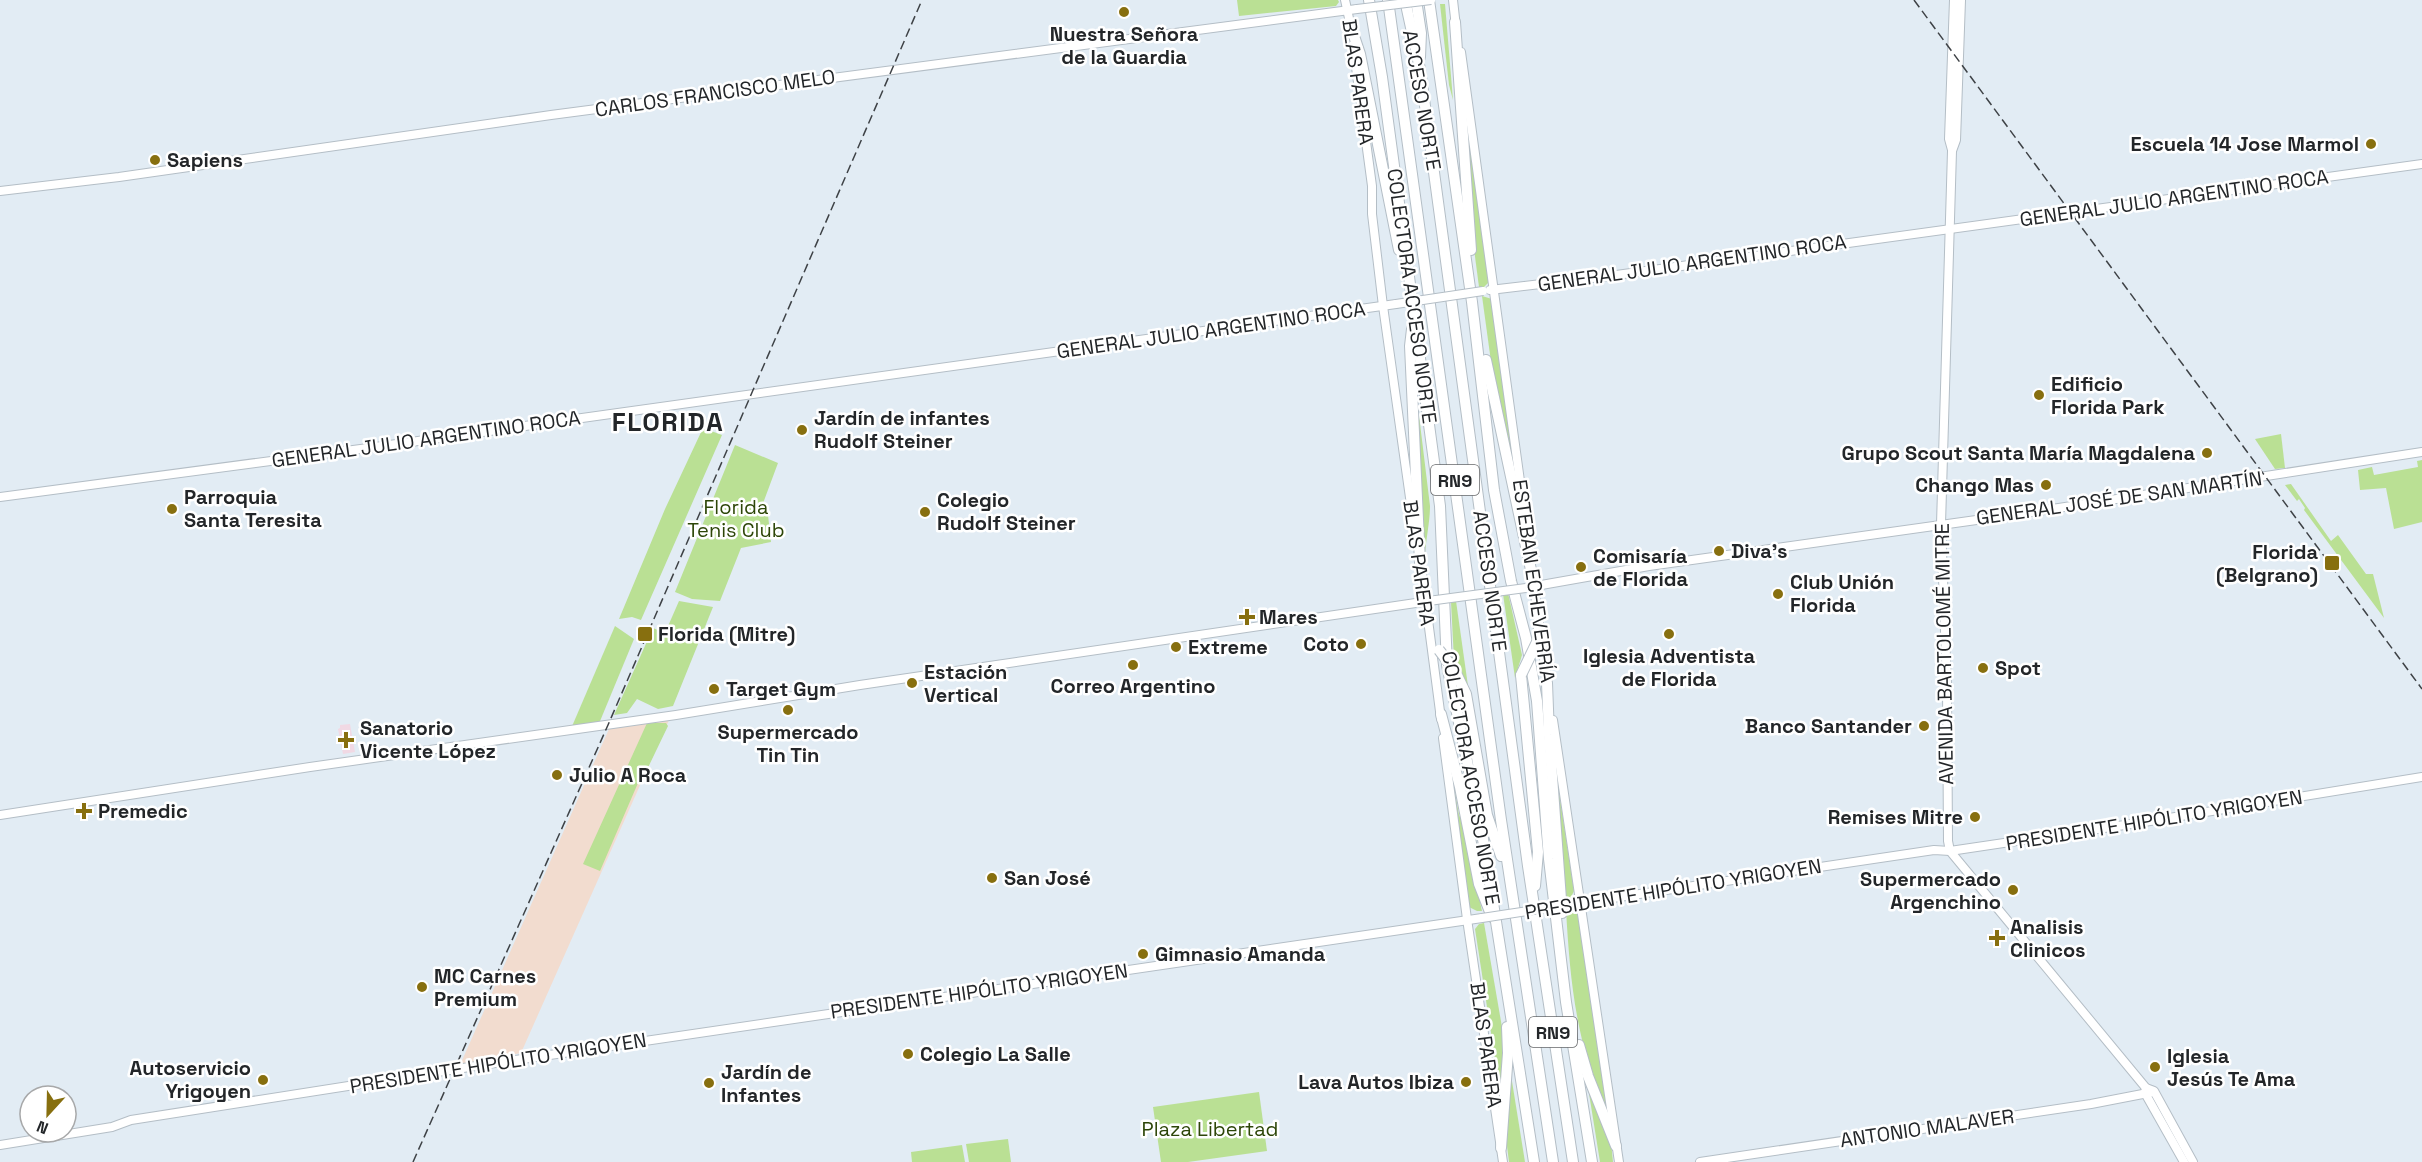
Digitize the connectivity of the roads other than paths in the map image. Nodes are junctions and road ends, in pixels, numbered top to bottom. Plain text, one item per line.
1 (1346, 0) edge
2 (1369, 0) edge
3 (1388, 0) edge
4 (1405, 0) edge
5 (1416, 0) edge
6 (1430, 0) edge
7 (1436, 0) edge
8 (1453, 0) edge
9 (1954, 0) edge
10 (1961, 0) edge
11 (1353, 9) junction
12 (1455, 22) junction
13 (1351, 27) junction
14 (1439, 61) junction
15 (1420, 69) junction
16 (1952, 151) junction
17 (2422, 164) edge
18 (0, 191) edge
19 (1950, 229) junction
20 (1410, 286) junction
21 (1494, 289) junction
22 (1471, 297) junction
23 (1383, 306) junction
24 (1413, 307) junction
25 (2422, 452) edge
26 (0, 497) edge
27 (1941, 524) junction
28 (1420, 563) junction
29 (1531, 570) junction
30 (1530, 587) junction
31 (1425, 602) junction
32 (1539, 627) junction
33 (1435, 647) junction
34 (1547, 683) junction
35 (1441, 714) junction
36 (2422, 777) edge
37 (0, 815) edge
38 (1950, 851) junction
39 (1509, 880) junction
40 (1533, 902) junction
41 (1579, 902) junction
42 (1467, 920) junction
43 (1499, 936) junction
44 (1561, 952) junction
45 (1504, 967) junction
46 (1566, 1002) junction
47 (2148, 1091) junction
48 (0, 1145) edge
49 (1616, 1146) junction
50 (1502, 1148) junction
51 (1503, 1162) edge
52 (1534, 1162) edge
53 (1553, 1162) edge
54 (1573, 1162) edge
55 (1592, 1162) edge
56 (1619, 1162) edge
57 (1700, 1162) edge
58 (2184, 1162) edge
59 (2193, 1162) edge

1 - 11 street, BLAS PARERA
2 - 20 highway, COLECTORA ACCESO NORTE
3 - 39 highway, ACCESO NORTE / RN9
4 - 15 highway, ACCESO NORTE / RN9
5 - 15 highway
6 - 11 street, CARLOS FRANCISCO MELO, bridge
6 - 14 highway
7 - 14 highway
8 - 12 street, ESTEBAN ECHEVERRÍA
9 - 16 street, AVENIDA BARTOLOMÉ MITRE
10 - 16 street, AVENIDA BARTOLOMÉ MITRE
11 - 13 street, BLAS PARERA
11 - 18 street, CARLOS FRANCISCO MELO
12 - 21 street, ESTEBAN ECHEVERRÍA
12 - 22 highway
13 - 20 highway
13 - 23 street, BLAS PARERA
14 - 22 highway
15 - 40 highway, ACCESO NORTE / RN9
16 - 19 street, AVENIDA BARTOLOMÉ MITRE
17 - 19 street, GENERAL JULIO ARGENTINO ROCA
19 - 21 street, GENERAL JULIO ARGENTINO ROCA
19 - 27 street, AVENIDA BARTOLOMÉ MITRE
20 - 24 highway, COLECTORA ACCESO NORTE
21 - 23 street, GENERAL JULIO ARGENTINO ROCA, bridge
21 - 29 street, ESTEBAN ECHEVERRÍA
22 - 29 highway
22 - 44 highway
23 - 26 street, GENERAL JULIO ARGENTINO ROCA
23 - 28 street, BLAS PARERA
24 - 28 highway
24 - 43 highway, COLECTORA ACCESO NORTE
25 - 27 street, GENERAL JOSÉ DE SAN MARTÍN
27 - 30 street, GENERAL JOSÉ DE SAN MARTÍN
27 - 38 street, AVENIDA BARTOLOMÉ MITRE
28 - 31 street, BLAS PARERA
29 - 30 street, ESTEBAN ECHEVERRÍA
30 - 31 street, GENERAL JOSÉ DE SAN MARTÍN, bridge
30 - 32 street, ESTEBAN ECHEVERRÍA
31 - 33 street, BLAS PARERA
31 - 37 street, GENERAL JOSÉ DE SAN MARTÍN
32 - 34 street, ESTEBAN ECHEVERRÍA
32 - 40 highway, bridge
33 - 35 street, BLAS PARERA
33 - 39 highway, bridge
34 - 41 street, ESTEBAN ECHEVERRÍA
34 - 44 highway
35 - 42 street, BLAS PARERA
35 - 43 highway
36 - 38 street, PRESIDENTE HIPÓLITO YRIGOYEN
38 - 41 street, PRESIDENTE HIPÓLITO YRIGOYEN
38 - 47 street
39 - 53 highway, ACCESO NORTE / RN9
40 - 54 highway, ACCESO NORTE / RN9
41 - 42 street, PRESIDENTE HIPÓLITO YRIGOYEN, bridge
41 - 49 street, ESTEBAN ECHEVERRÍA
42 - 48 street, PRESIDENTE HIPÓLITO YRIGOYEN
42 - 50 street, BLAS PARERA
43 - 45 highway, COLECTORA ACCESO NORTE
44 - 46 highway
45 - 50 highway
45 - 52 highway, COLECTORA ACCESO NORTE
46 - 49 highway
46 - 55 highway
47 - 57 street, ANTONIO MALAVER
47 - 58 street
47 - 59 street
49 - 56 street, ESTEBAN ECHEVERRÍA
50 - 51 street, BLAS PARERA

